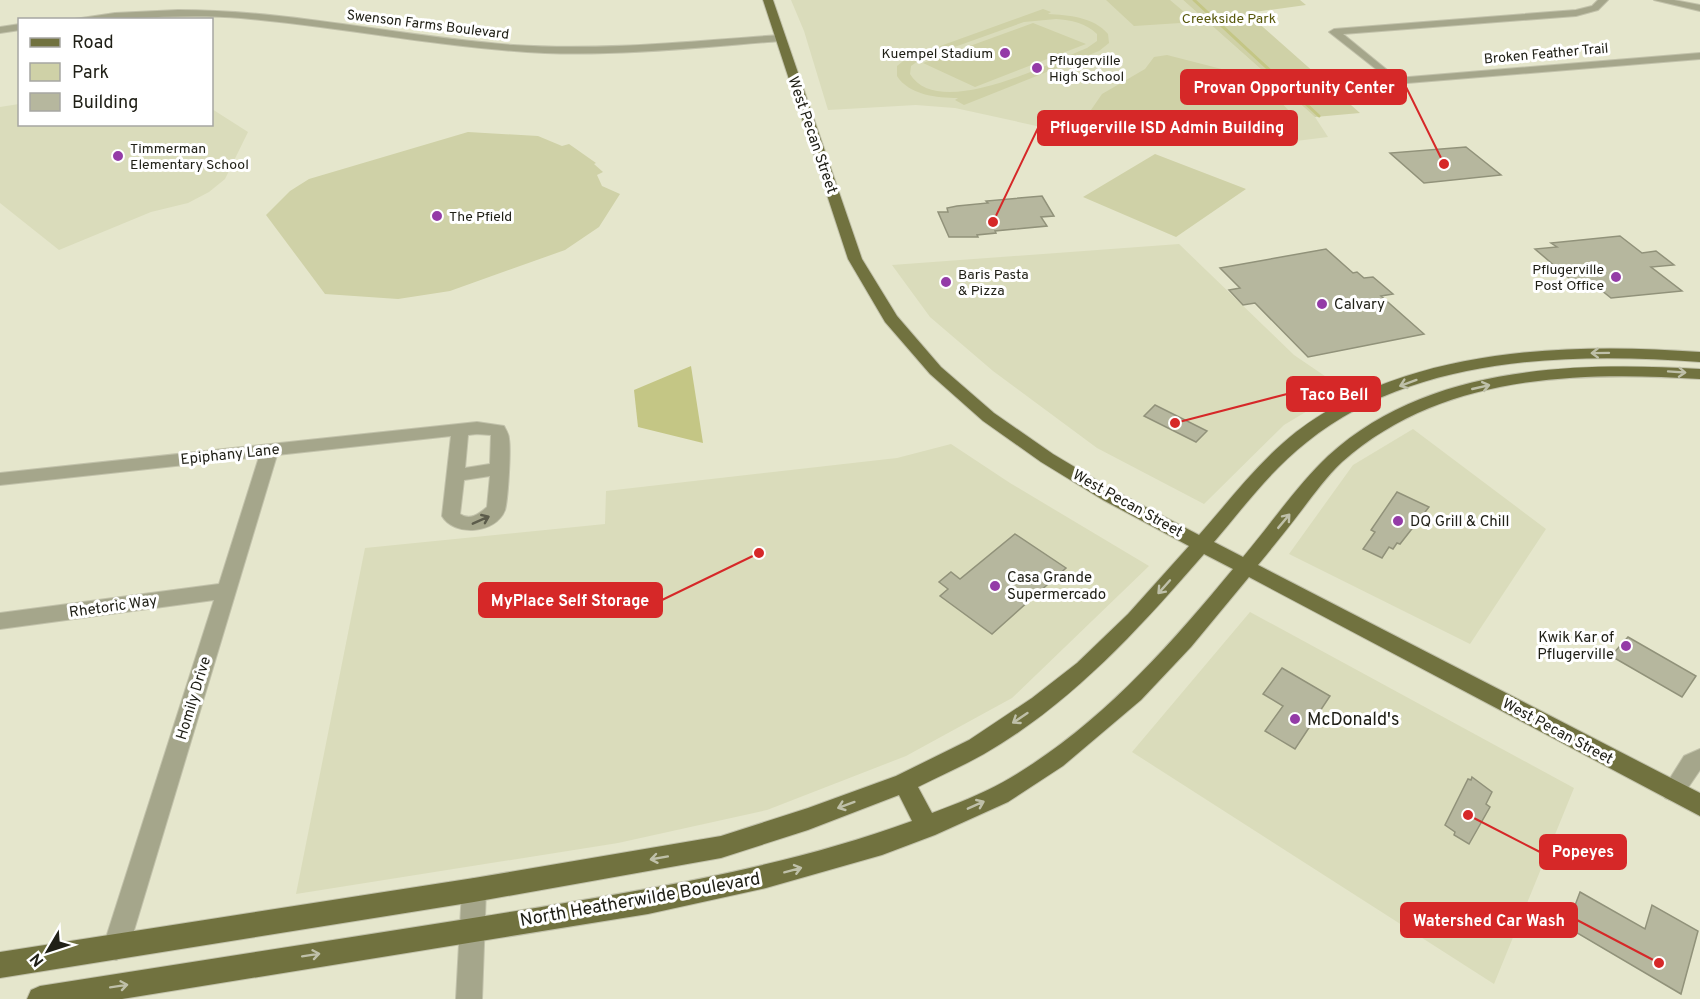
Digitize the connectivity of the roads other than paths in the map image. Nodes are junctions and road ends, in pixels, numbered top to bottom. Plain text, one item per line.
1 (768, 0) edge
2 (1603, 0) edge
3 (1659, 0) edge
4 (1700, 8) edge
5 (95, 18) edge
6 (18, 27) edge
7 (0, 30) edge
8 (781, 39) junction
9 (1700, 56) edge
10 (1640, 352) junction
11 (1700, 357) edge
12 (1653, 370) junction
13 (1700, 374) edge
14 (1357, 403) junction
15 (1387, 420) junction
16 (460, 429) junction
17 (270, 450) junction
18 (499, 469) junction
19 (455, 475) junction
20 (0, 479) edge
21 (1203, 543) junction
22 (1247, 567) junction
23 (226, 591) junction
24 (0, 621) edge
25 (1700, 759) edge
26 (904, 783) junction
27 (1673, 791) junction
28 (1700, 805) edge
29 (927, 827) junction
30 (474, 890) junction
31 (473, 928) junction
32 (116, 947) junction
33 (0, 965) edge
34 (40, 999) edge
35 (469, 999) edge

1 - 8 main road, West Pecan Street
2 - 9 street, Broken Feather Trail
3 - 4 street
5 - 8 street, Swenson Farms Boulevard
6 - 7 street
8 - 21 main road, West Pecan Street
10 - 11 main road
10 - 12 main road
10 -> 14 main road
12 -> 13 main road, North Heatherwilde Boulevard
15 -> 12 main road, North Heatherwilde Boulevard
14 - 15 main road
14 - 21 main road
22 -> 15 main road, North Heatherwilde Boulevard
16 - 17 street, Epiphany Lane
16 - 18 street, Epiphany Lane
16 - 19 street
17 - 20 street, Epiphany Lane
17 - 23 street, Homily Drive
18 - 19 street
19 -> 18 street
21 - 22 main road, West Pecan Street
21 -> 26 main road
22 - 27 main road, West Pecan Street
29 -> 22 main road, North Heatherwilde Boulevard
23 - 24 street, Rhetoric Way
23 - 32 street, Homily Drive
25 - 27 street
26 - 29 main road
26 -> 30 main road
27 - 28 main road, West Pecan Street
31 -> 29 main road, North Heatherwilde Boulevard
30 - 31 street
30 - 32 main road
34 -> 31 main road, North Heatherwilde Boulevard
31 - 35 street
32 - 33 main road

